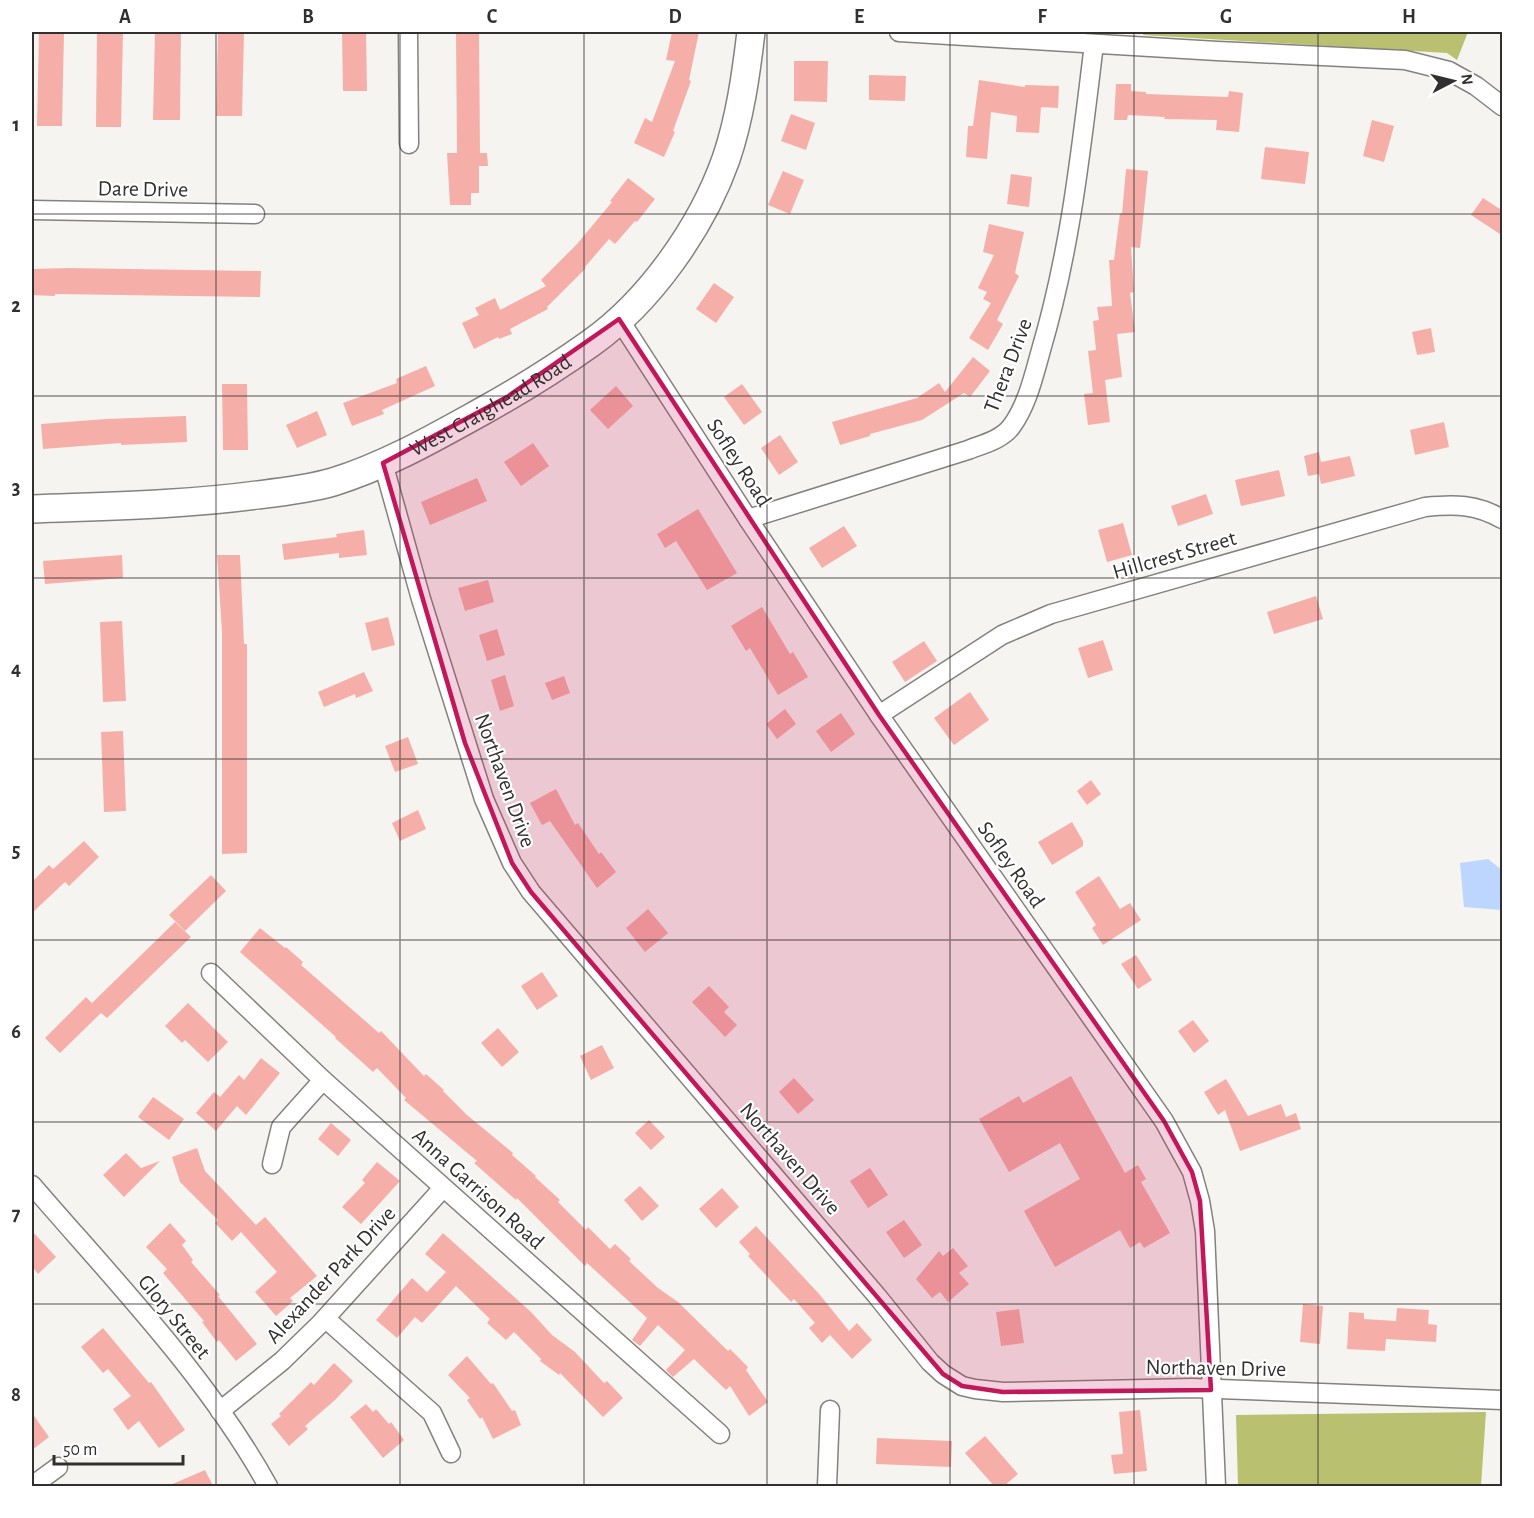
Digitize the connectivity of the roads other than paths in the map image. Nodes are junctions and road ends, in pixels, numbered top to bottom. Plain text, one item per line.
1 (408, 32) edge
2 (751, 32) edge
3 (899, 32) edge
4 (1094, 44) junction
5 (1503, 106) edge
6 (409, 144) dead end
7 (32, 210) edge
8 (255, 214) dead end
9 (619, 319) junction
10 (383, 462) junction
11 (32, 509) edge
12 (748, 519) junction
13 (1503, 519) edge
14 (879, 715) junction
15 (211, 973) dead end
16 (323, 1080) junction
17 (272, 1164) dead end
18 (32, 1185) edge
19 (443, 1188) junction
20 (326, 1319) junction
21 (1211, 1389) junction
22 (1503, 1400) edge
23 (830, 1410) dead end
24 (220, 1411) junction
25 (720, 1434) dead end
26 (451, 1453) dead end
27 (58, 1467) dead end
28 (32, 1486) edge
29 (268, 1486) edge
30 (827, 1486) edge
31 (1216, 1486) edge

1 - 6 street
2 - 9 street, West Craighead Road
3 - 4 street
4 - 5 street
4 - 12 street, Thera Drive
7 - 8 street, Dare Drive
9 - 10 street, West Craighead Road
9 - 12 street, Sofley Road
10 - 11 street, West Craighead Road
10 - 21 street, Northaven Drive
12 - 14 street, Sofley Road
13 - 14 street, Hillcrest Street
14 - 21 street, Sofley Road
15 - 16 street, Anna Garrison Road
16 - 17 street
16 - 19 street, Anna Garrison Road
18 - 24 street, Glory Street
19 - 20 street, Alexander Park Drive
19 - 25 street, Anna Garrison Road
20 - 24 street, Alexander Park Drive
20 - 26 street
21 - 22 street, Northaven Drive
21 - 31 street, Sofley Road
23 - 30 street
24 - 29 street, Glory Street
27 - 28 street

